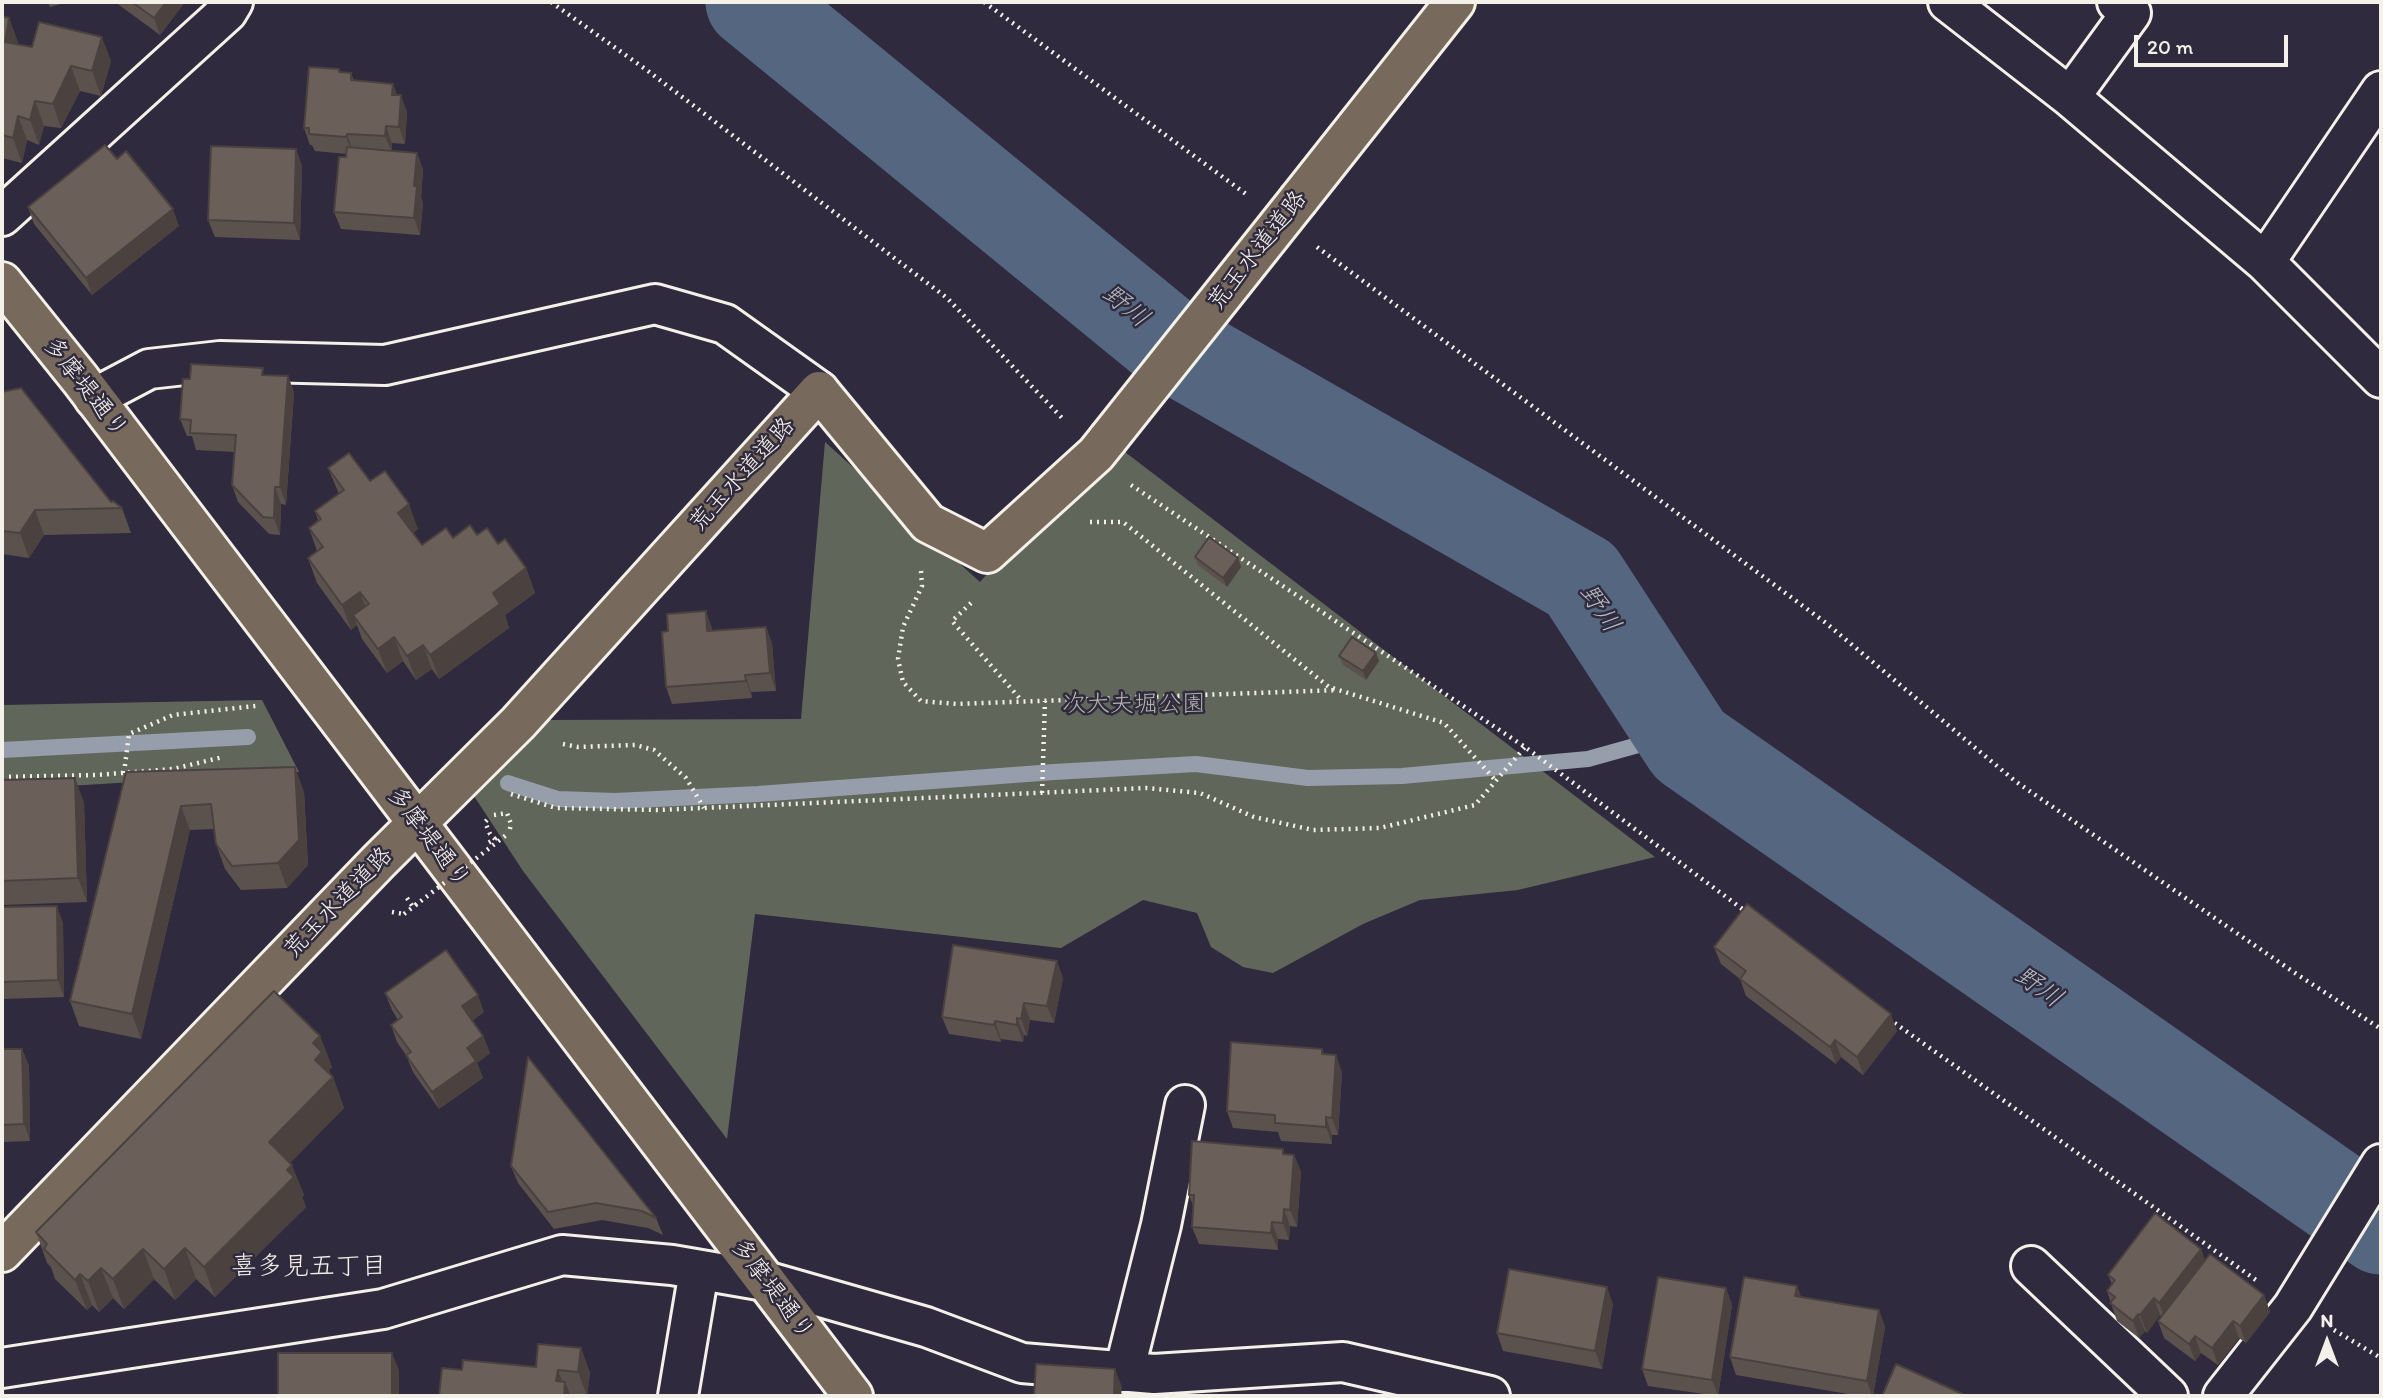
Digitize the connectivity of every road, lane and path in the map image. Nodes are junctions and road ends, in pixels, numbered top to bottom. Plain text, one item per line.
1 (233, 2) edge
2 (551, 2) edge
3 (984, 2) edge
4 (1455, 2) edge
5 (1948, 2) edge
6 (2117, 2) edge
7 (2381, 91) edge
8 (2070, 97) junction
9 (1249, 197) dead end
10 (2, 216) edge
11 (1315, 245) dead end
12 (2265, 262) junction
13 (2, 282) edge
14 (2381, 378) edge
15 (819, 391) junction
16 (94, 398) junction
17 (1102, 447) junction
18 (1086, 522) dead end
19 (921, 567) dead end
20 (963, 593) dead end
21 (981, 594) dead end
22 (971, 603) junction
23 (1337, 690) junction
24 (1045, 701) junction
25 (1022, 702) junction
26 (256, 706) dead end
27 (518, 723) junction
28 (1525, 747) junction
29 (223, 757) dead end
30 (124, 773) junction
31 (2, 777) edge
32 (1496, 781) junction
33 (503, 792) dead end
34 (1042, 793) junction
35 (704, 808) junction
36 (417, 823) junction
37 (495, 839) dead end
38 (404, 914) dead end
39 (1755, 918) edge
40 (1885, 1016) edge
41 (2381, 1028) edge
42 (1185, 1105) dead end
43 (2381, 1164) edge
44 (2, 1252) edge
45 (2031, 1266) dead end
46 (686, 1268) junction
47 (765, 1281) junction
48 (2302, 1291) junction
49 (2381, 1358) edge
50 (2, 1368) edge
51 (1124, 1372) junction
52 (678, 1396) edge
53 (853, 1396) edge
54 (1490, 1396) edge
55 (2168, 1396) edge
56 (2223, 1396) edge

1 - 10 street
2 - 17 path
3 - 9 path
4 - 17 main road, 荒玉水道道路, bridge
5 - 8 street
6 - 8 street
7 - 12 street
8 - 12 street
11 - 41 path
12 - 14 street
13 - 16 main road, 多摩堤通り
15 - 16 street
15 - 17 main road, 荒玉水道道路
15 - 27 main road, 荒玉水道道路
16 - 36 main road, 多摩堤通り
17 - 28 path
18 - 23 path
19 - 25 path
20 - 22 path
21 - 22 path
22 - 25 path
23 - 24 path
23 - 32 path
24 - 25 path
24 - 34 path
26 - 30 path
27 - 35 path
27 - 36 main road, 荒玉水道道路
28 - 32 path
28 - 39 path
29 - 30 path
30 - 31 path
32 - 34 path
33 - 35 path
34 - 35 path
36 - 44 main road, 荒玉水道道路
36 - 47 main road, 多摩堤通り
37 - 38 path, bridge
40 - 48 path
42 - 51 street
43 - 48 street
45 - 55 street
46 - 47 street
46 - 50 street
46 - 52 street
47 - 51 street
47 - 53 main road, 多摩堤通り
48 - 49 path
48 - 56 street
51 - 54 street

